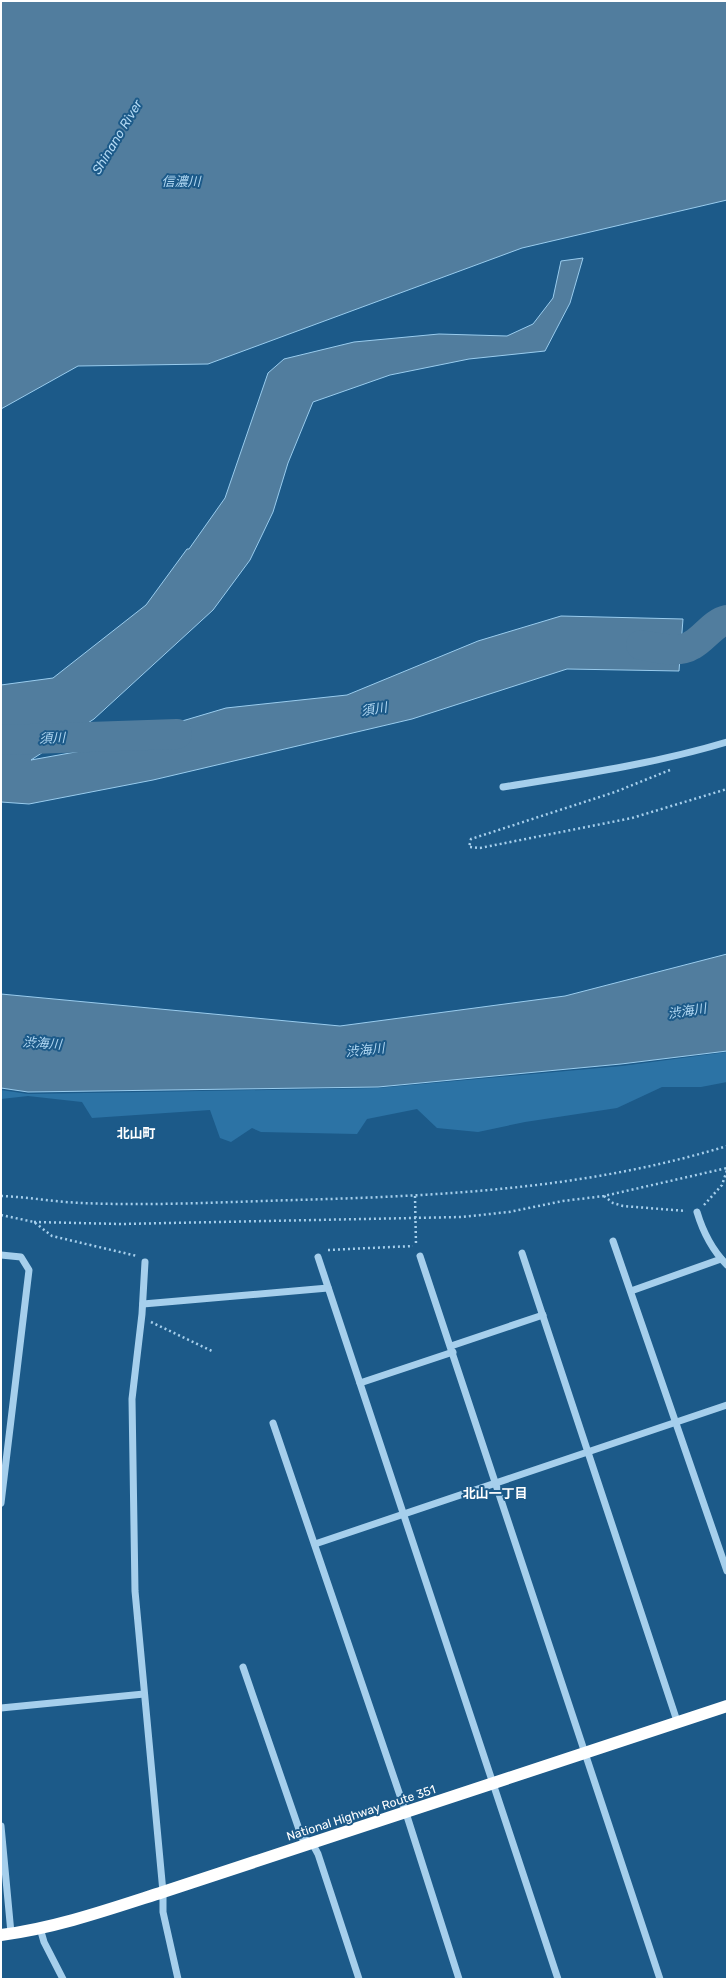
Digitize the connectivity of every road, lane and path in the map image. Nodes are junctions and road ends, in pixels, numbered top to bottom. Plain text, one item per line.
1 (727, 742) edge
2 (674, 769) dead end
3 (503, 787) dead end
4 (727, 789) edge
5 (727, 1146) edge
6 (727, 1169) edge
7 (1, 1196) edge
8 (415, 1196) junction
9 (604, 1196) junction
10 (697, 1212) junction
11 (1, 1215) edge
12 (415, 1219) junction
13 (34, 1222) junction
14 (613, 1241) dead end
15 (416, 1246) junction
16 (522, 1253) dead end
17 (1, 1256) edge
18 (420, 1256) joint
19 (318, 1258) joint
20 (721, 1259) junction
21 (145, 1262) joint
22 (727, 1265) edge
23 (328, 1288) junction
24 (631, 1291) junction
25 (143, 1304) junction
26 (543, 1315) junction
27 (142, 1318) junction
28 (452, 1349) junction
29 (214, 1352) dead end
30 (360, 1383) junction
31 (727, 1405) edge
32 (676, 1421) junction
33 (274, 1423) dead end
34 (588, 1451) junction
35 (494, 1484) junction
36 (1, 1503) edge
37 (404, 1513) junction
38 (315, 1544) junction
39 (727, 1571) edge
40 (243, 1667) dead end
41 (144, 1694) junction
42 (727, 1706) edge
43 (1, 1708) edge
44 (678, 1724) junction
45 (585, 1753) junction
46 (493, 1784) junction
47 (406, 1813) junction
48 (1, 1826) edge
49 (312, 1844) junction
50 (163, 1892) junction
51 (40, 1928) junction
52 (6, 1934) edge
53 (63, 1979) edge
54 (178, 1979) edge
55 (359, 1979) edge
56 (459, 1979) edge
57 (558, 1979) edge
58 (660, 1979) edge

1 - 3 street
2 - 4 path
5 - 8 path
6 - 9 path
6 - 10 path
7 - 8 path
8 - 12 path
9 - 10 path
9 - 12 path
10 - 20 street
11 - 13 path
12 - 13 path
12 - 15 path
13 - 21 path
14 - 24 street
15 - 18 path
15 - 19 path
16 - 26 street
17 - 36 street
18 - 28 street
19 - 23 street
20 - 22 street
20 - 24 street
21 - 25 street
23 - 25 street
23 - 30 street
24 - 32 street
25 - 27 street
26 - 28 street
26 - 34 street
27 - 29 path
27 - 41 street
28 - 30 street
28 - 35 street
30 - 37 street
31 - 32 street
32 - 34 street
32 - 39 street
33 - 38 street
34 - 35 street
34 - 44 street
35 - 37 street
35 - 45 street
37 - 38 street
37 - 46 street
38 - 47 street
40 - 49 street
41 - 43 street
41 - 50 street
42 - 44 highway, National Highway Route 351
44 - 45 highway, National Highway Route 351
45 - 46 highway, National Highway Route 351
45 - 58 street
46 - 47 highway, National Highway Route 351
46 - 57 street
47 - 49 highway, National Highway Route 351
47 - 56 street
48 - 52 street
49 - 50 highway, National Highway Route 351
49 - 55 street
50 - 51 highway, National Highway Route 351
50 - 54 street
51 - 52 highway, National Highway Route 351
51 - 53 street

